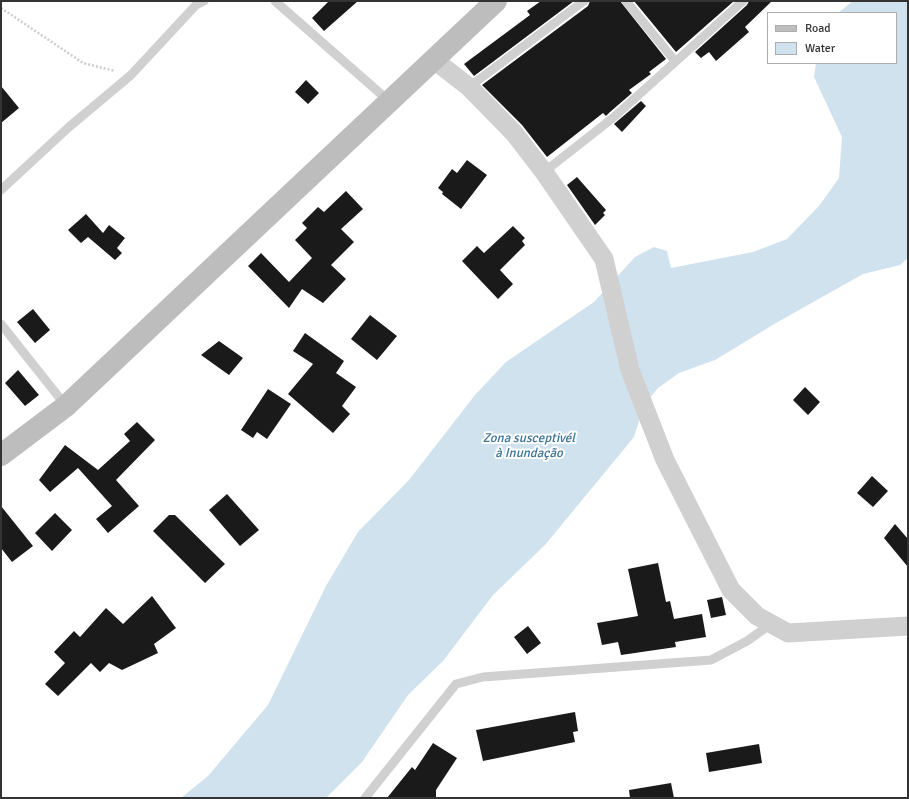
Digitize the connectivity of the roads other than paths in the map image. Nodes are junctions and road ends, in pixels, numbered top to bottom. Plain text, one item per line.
1 (204, 1) edge
2 (275, 1) edge
3 (496, 1) edge
4 (584, 1) edge
5 (626, 1) edge
6 (743, 1) edge
7 (434, 60) junction
8 (675, 61) junction
9 (469, 87) junction
10 (390, 102) junction
11 (544, 172) junction
12 (1, 190) edge
13 (1, 324) edge
14 (66, 406) junction
15 (1, 454) edge
16 (771, 624) junction
17 (908, 626) edge
18 (365, 798) edge

1 - 12 lane
2 - 10 lane
3 - 7 main road
4 - 9 lane
5 - 8 lane
6 - 8 lane
7 - 9 street
7 - 10 main road
8 - 11 lane
9 - 11 street
10 - 14 main road
11 - 16 street
13 - 14 lane
14 - 15 main road
16 - 17 street
16 - 18 lane

